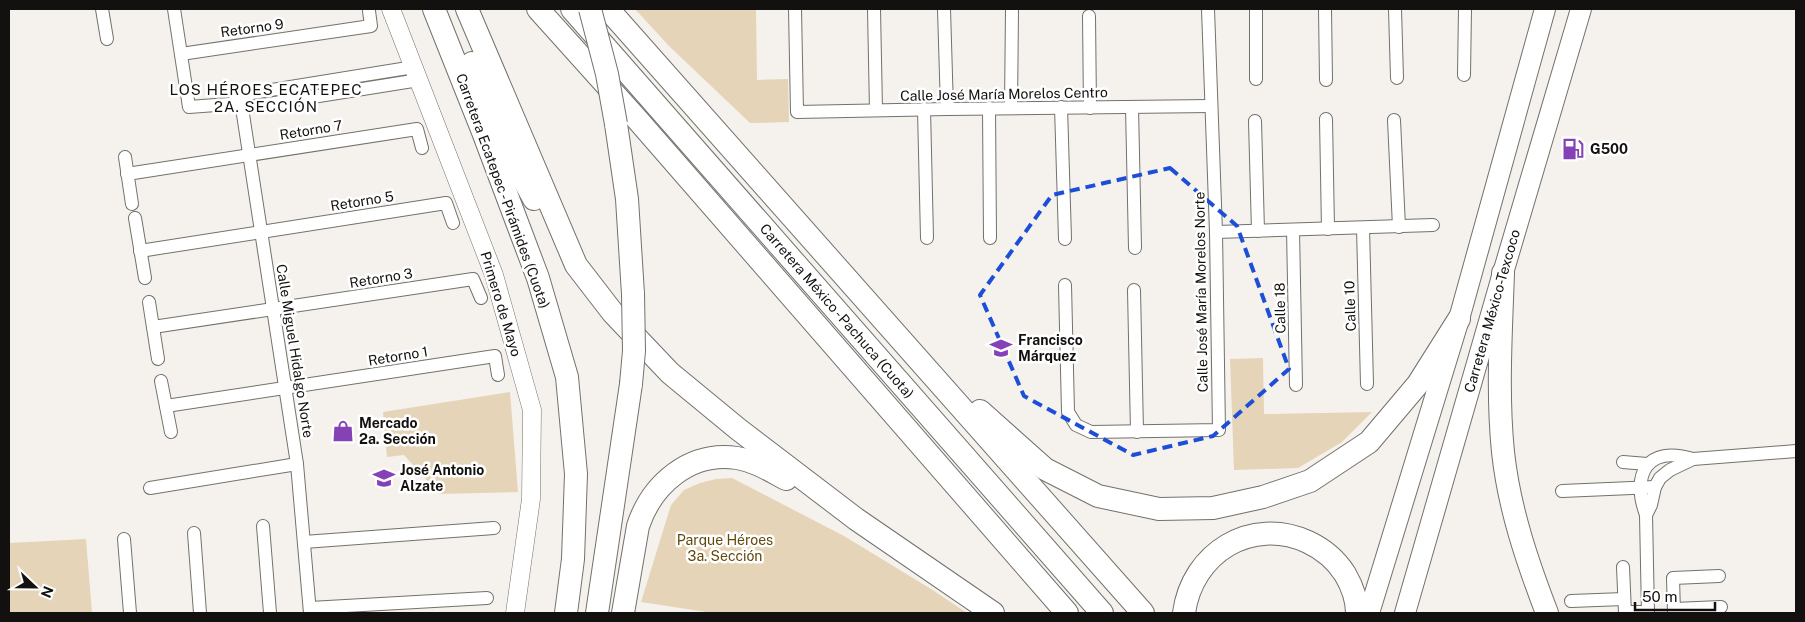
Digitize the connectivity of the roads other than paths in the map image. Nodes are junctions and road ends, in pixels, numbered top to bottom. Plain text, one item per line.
1 (102, 9) edge
2 (174, 9) edge
3 (391, 9) edge
4 (434, 9) edge
5 (450, 9) edge
6 (467, 9) edge
7 (538, 9) edge
8 (572, 9) edge
9 (590, 9) edge
10 (608, 9) edge
11 (795, 9) edge
12 (874, 9) edge
13 (944, 9) edge
14 (1012, 9) edge
15 (1208, 9) edge
16 (1256, 9) edge
17 (1325, 9) edge
18 (1396, 9) edge
19 (1465, 9) edge
20 (1581, 9) edge
21 (368, 11) dead end
22 (1544, 11) edge
23 (1088, 16) dead end
24 (107, 39) dead end
25 (181, 54) junction
26 (416, 74) junction
27 (370, 75) junction
28 (1464, 75) dead end
29 (1397, 78) dead end
30 (1256, 79) dead end
31 (1326, 80) dead end
32 (372, 88) junction
33 (242, 101) junction
34 (1211, 106) junction
35 (1132, 107) junction
36 (989, 108) junction
37 (1011, 108) junction
38 (1060, 108) junction
39 (1090, 108) junction
40 (924, 109) junction
41 (947, 109) junction
42 (876, 110) junction
43 (1326, 119) dead end
44 (1394, 120) dead end
45 (1255, 121) dead end
46 (422, 148) dead end
47 (250, 154) junction
48 (125, 157) dead end
49 (127, 174) junction
50 (132, 204) dead end
51 (135, 218) dead end
52 (453, 223) dead end
53 (1433, 225) dead end
54 (1398, 227) junction
55 (1363, 228) junction
56 (1328, 229) junction
57 (1293, 230) junction
58 (261, 231) junction
59 (1258, 231) junction
60 (1216, 232) junction
61 (927, 238) dead end
62 (990, 238) dead end
63 (1065, 239) dead end
64 (1135, 248) dead end
65 (140, 251) junction
66 (576, 263) junction
67 (1502, 273) junction
68 (145, 278) dead end
69 (1065, 285) dead end
70 (1134, 290) dead end
71 (481, 298) dead end
72 (148, 302) dead end
73 (273, 309) junction
74 (1459, 319) junction
75 (153, 328) junction
76 (908, 348) junction
77 (158, 359) dead end
78 (498, 376) dead end
79 (161, 381) dead end
80 (1367, 384) dead end
81 (1296, 385) dead end
82 (285, 389) junction
83 (166, 406) junction
84 (170, 432) dead end
85 (1137, 432) junction
86 (1796, 451) edge
87 (1693, 459) junction
88 (1623, 462) dead end
89 (296, 464) junction
90 (1647, 464) junction
91 (1641, 487) junction
92 (150, 488) dead end
93 (1655, 488) junction
94 (1562, 491) dead end
95 (1646, 515) junction
96 (856, 519) junction
97 (263, 526) dead end
98 (494, 528) dead end
99 (194, 533) dead end
100 (124, 538) dead end
101 (304, 542) junction
102 (1623, 568) dead end
103 (1719, 576) dead end
104 (488, 598) dead end
105 (1570, 601) dead end
106 (1721, 606) dead end
107 (1624, 608) edge
108 (310, 610) edge
109 (1674, 611) edge
110 (1648, 612) edge
111 (130, 613) edge
112 (200, 613) edge
113 (270, 613) edge
114 (516, 613) edge
115 (566, 613) edge
116 (597, 613) edge
117 (623, 613) edge
118 (993, 613) edge
119 (1067, 613) edge
120 (1102, 613) edge
121 (1143, 613) edge
122 (1184, 613) edge
123 (1357, 613) edge
124 (1369, 613) edge
125 (1405, 613) edge
126 (1547, 613) edge

1 - 24 street
2 - 25 street
3 - 26 main road, Primero de Mayo
4 - 115 highway, Carretera Ecatepec - Pirámides (Cuota)
5 - 66 highway
6 - 66 highway
7 - 119 highway, Carretera México - Pachuca (Cuota)
8 - 120 highway, Carretera México - Pachuca (Cuota)
9 - 116 highway, bridge
10 - 76 highway
11 - 42 street, Calle José María Morelos Centro
12 - 42 street
13 - 41 street
14 - 37 street
15 - 34 street, Calle José María Morelos Norte
16 - 30 street
17 - 31 street
18 - 29 street
19 - 28 street
20 - 67 highway, Carretera México-Texcoco
21 - 25 street, Retorno 9
22 - 74 highway
23 - 39 street
25 - 33 street
26 - 27 street
26 - 32 street
26 - 114 main road, Primero de Mayo
27 - 32 street
27 - 33 street
32 - 33 street
33 - 47 street, Calle Miguel Hidalgo Norte
34 - 35 street, Calle José María Morelos Centro
34 - 60 street, Calle José María Morelos Norte
35 - 39 street, Calle José María Morelos Centro
35 - 64 street
36 - 37 street, Calle José María Morelos Centro
36 - 41 street, Calle José María Morelos Centro
36 - 62 street
37 - 38 street, Calle José María Morelos Centro
38 - 39 street, Calle José María Morelos Centro
38 - 63 street
40 - 41 street, Calle José María Morelos Centro
40 - 42 street, Calle José María Morelos Centro
40 - 61 street
43 - 56 street
44 - 54 street
45 - 59 street
46 - 47 street, Retorno 7
47 - 49 street
47 - 58 street, Calle Miguel Hidalgo Norte
48 - 49 street
49 - 50 street
51 - 65 street
52 - 58 street, Retorno 5
53 - 54 street
54 - 55 street
55 - 56 street
55 - 80 street, Calle 10
56 - 57 street
57 - 59 street
57 - 81 street, Calle 18
58 - 65 street
58 - 73 street, Calle Miguel Hidalgo Norte
59 - 60 street
60 - 85 street, Calle José María Morelos Norte
65 - 68 street
66 - 96 highway
67 - 125 highway, Carretera México-Texcoco
67 - 126 highway
69 - 85 street, Calle José María Morelos Norte
70 - 85 street
71 - 73 street, Retorno 3
72 - 75 street
73 - 75 street
73 - 82 street, Calle Miguel Hidalgo Norte
74 - 76 highway
74 - 124 highway
75 - 77 street
76 - 121 highway
78 - 82 street, Retorno 1
79 - 83 street
82 - 83 street
82 - 89 street, Calle Miguel Hidalgo Norte
83 - 84 street
86 - 87 street
87 - 90 street
87 - 93 street
88 - 90 street
89 - 92 street
89 - 101 street, Calle Miguel Hidalgo Norte
90 - 91 street
91 - 93 street
91 - 94 street
91 - 95 street
93 - 95 street
95 - 110 street
96 - 117 highway
96 - 118 highway
97 - 113 street
98 - 101 street
99 - 112 street
100 - 111 street
101 - 108 street, Calle Miguel Hidalgo Norte
102 - 107 street
103 - 109 street
104 - 108 street
105 - 107 street
106 - 109 street
107 - 110 street
122 - 123 highway

